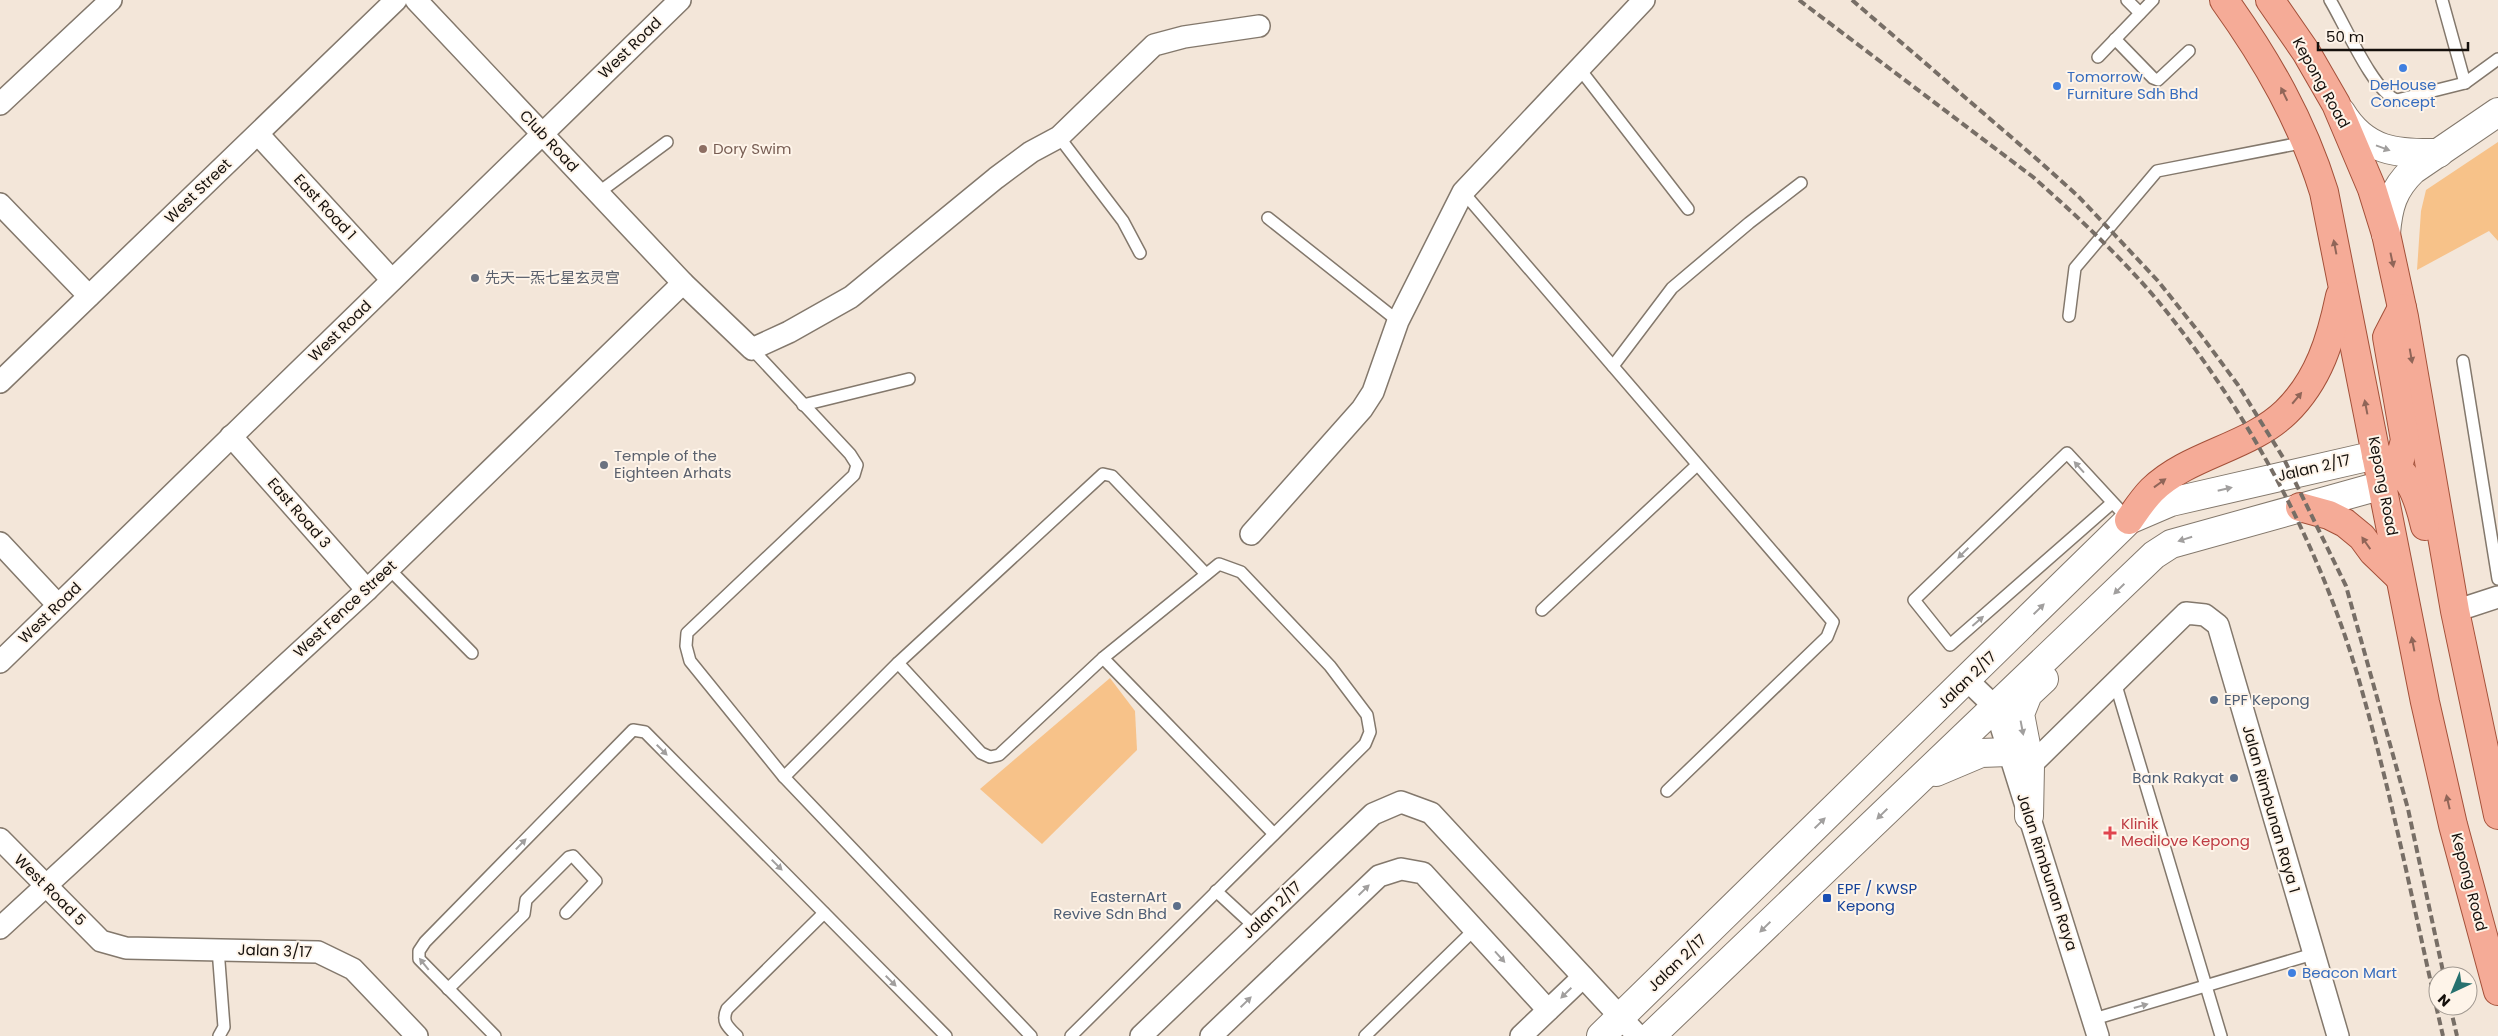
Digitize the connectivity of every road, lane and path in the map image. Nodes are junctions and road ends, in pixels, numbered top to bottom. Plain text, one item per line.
1 (111, 0) edge
2 (396, 0) edge
3 (416, 0) edge
4 (680, 0) edge
5 (1644, 0) edge
6 (2127, 0) edge
7 (2153, 0) edge
8 (2224, 0) edge
9 (2270, 0) edge
10 (2330, 0) edge
11 (2442, 0) edge
12 (2140, 13) junction
13 (1259, 26) dead end
14 (2116, 39) junction
15 (2189, 51) dead end
16 (2098, 57) dead end
17 (2498, 59) edge
18 (1579, 68) junction
19 (2465, 83) junction
20 (0, 104) edge
21 (2336, 104) junction
22 (2498, 112) edge
23 (258, 134) junction
24 (542, 134) junction
25 (1059, 137) junction
26 (667, 142) dead end
27 (2306, 142) junction
28 (2439, 153) junction
29 (1801, 183) dead end
30 (1463, 192) junction
31 (598, 193) junction
32 (0, 204) edge
33 (1688, 209) dead end
34 (1268, 218) dead end
35 (2386, 234) junction
36 (1140, 253) dead end
37 (392, 280) junction
38 (683, 283) junction
39 (2342, 287) junction
40 (89, 296) junction
41 (2402, 308) junction
42 (2069, 316) dead end
43 (1398, 321) junction
44 (752, 349) junction
45 (2463, 361) dead end
46 (1613, 366) junction
47 (909, 379) dead end
48 (0, 382) edge
49 (803, 405) junction
50 (231, 436) junction
51 (1697, 465) junction
52 (2386, 469) junction
53 (2300, 507) junction
54 (2121, 512) junction
55 (1251, 534) dead end
56 (0, 543) edge
57 (389, 569) junction
58 (1206, 574) junction
59 (2400, 578) junction
60 (2498, 579) edge
61 (367, 590) junction
62 (2498, 597) edge
63 (58, 605) junction
64 (1542, 610) dead end
65 (2455, 610) junction
66 (2064, 642) junction
67 (472, 654) dead end
68 (1103, 658) junction
69 (0, 662) edge
70 (898, 663) junction
71 (1967, 680) junction
72 (2115, 682) junction
73 (1994, 708) junction
74 (2486, 756) junction
75 (2019, 759) junction
76 (784, 778) junction
77 (1917, 780) junction
78 (1667, 791) dead end
79 (2498, 815) edge
80 (2029, 816) joint
81 (1274, 834) junction
82 (0, 839) edge
83 (44, 885) junction
84 (1216, 891) junction
85 (566, 913) dead end
86 (824, 913) junction
87 (1254, 927) junction
88 (0, 928) edge
89 (1475, 929) junction
90 (101, 941) joint
91 (218, 949) junction
92 (2313, 954) junction
93 (1583, 977) junction
94 (2206, 987) junction
95 (448, 989) junction
96 (2498, 990) edge
97 (1548, 1010) junction
98 (1630, 1027) edge
99 (2096, 1028) edge
100 (219, 1036) edge
101 (417, 1036) edge
102 (495, 1036) edge
103 (737, 1036) edge
104 (946, 1036) edge
105 (1031, 1036) edge
106 (1071, 1036) edge
107 (1141, 1036) edge
108 (1211, 1036) edge
109 (1365, 1036) edge
110 (1521, 1036) edge
111 (1600, 1036) edge
112 (1652, 1036) edge
113 (2220, 1036) edge
114 (2338, 1036) edge

1 - 20 street
2 - 23 street, West Street
3 - 24 street, Club Road
4 - 24 street, West Road
5 - 18 street
6 - 12 lane
7 - 12 lane
27 -> 8 main road, Kepong Road
9 - 21 main road, Kepong Road
10 - 19 lane
11 - 19 lane
12 - 14 lane
13 - 25 street
14 - 15 lane
14 - 16 lane
17 - 19 lane
18 - 30 street
18 - 33 lane
21 -> 28 street
21 - 35 main road, Kepong Road
22 - 28 street
23 - 37 street, East Road 1
23 - 40 street, West Street
24 - 31 street, Club Road
24 - 37 street, West Road
25 - 36 lane
25 - 44 street
26 - 31 lane
39 -> 27 main road, Kepong Road
27 - 42 lane
28 - 35 street
29 - 46 lane
30 - 43 street
30 - 46 lane
31 - 38 street, Club Road
32 - 40 street
34 - 43 lane
35 -> 41 main road, Kepong Road
37 - 50 street, West Road
38 - 44 street, Club Road
38 - 57 street, West Fence Street
52 -> 39 main road, Kepong Road
54 -> 39 main road
40 - 48 street, West Street
41 - 52 main road
41 -> 65 main road, Kepong Road
43 - 55 street
44 - 49 lane
45 - 60 lane
46 - 51 lane
47 - 49 lane
49 - 76 lane
50 - 61 street, East Road 3
50 - 63 street, West Road
51 - 64 lane
51 - 78 lane
52 - 53 street
54 -> 52 street, Jalan 2/17
52 - 59 main road, Kepong Road
52 - 74 main road
59 -> 53 main road
53 -> 66 street
54 -> 54 lane
71 -> 54 street, Jalan 2/17
56 - 63 street
57 - 61 street, West Fence Street
57 - 67 lane
58 - 68 lane
58 - 70 lane
58 - 81 lane
96 -> 59 main road, Kepong Road
61 - 83 street, West Fence Street
62 - 65 street
63 - 69 street, West Road
65 - 74 main road, Kepong Road
66 - 73 street
66 -> 75 street
68 - 70 lane
68 - 81 lane
70 - 76 lane
71 - 73 street
98 -> 71 street, Jalan 2/17
72 - 75 street, Jalan Rimbunan Raya 1
72 - 92 street, Jalan Rimbunan Raya 1
72 - 94 lane
73 - 75 street
73 - 77 street
74 - 79 main road, Kepong Road
75 - 77 street
75 - 80 street
76 - 105 lane
77 -> 112 street
80 - 99 street, Jalan Rimbunan Raya
81 - 84 lane
82 - 83 street, West Road 5
83 - 88 street, West Fence Street
83 - 90 street, West Road 5
84 - 87 lane
84 - 106 lane
85 - 95 lane
95 -> 86 lane
86 - 103 lane
86 -> 104 lane
87 - 93 street, Jalan 2/17
87 - 107 street, Jalan 2/17
89 -> 97 street
108 -> 89 street
89 - 109 lane
90 - 91 street, Jalan 3/17
91 - 100 lane
91 - 101 street, Jalan 3/17
92 - 94 lane
92 - 114 street, Jalan Rimbunan Raya 1
93 -> 97 street
93 - 98 street, Jalan 2/17
99 -> 94 lane
94 - 113 lane
95 - 102 lane
97 - 110 street
98 - 111 street, Jalan 2/17

